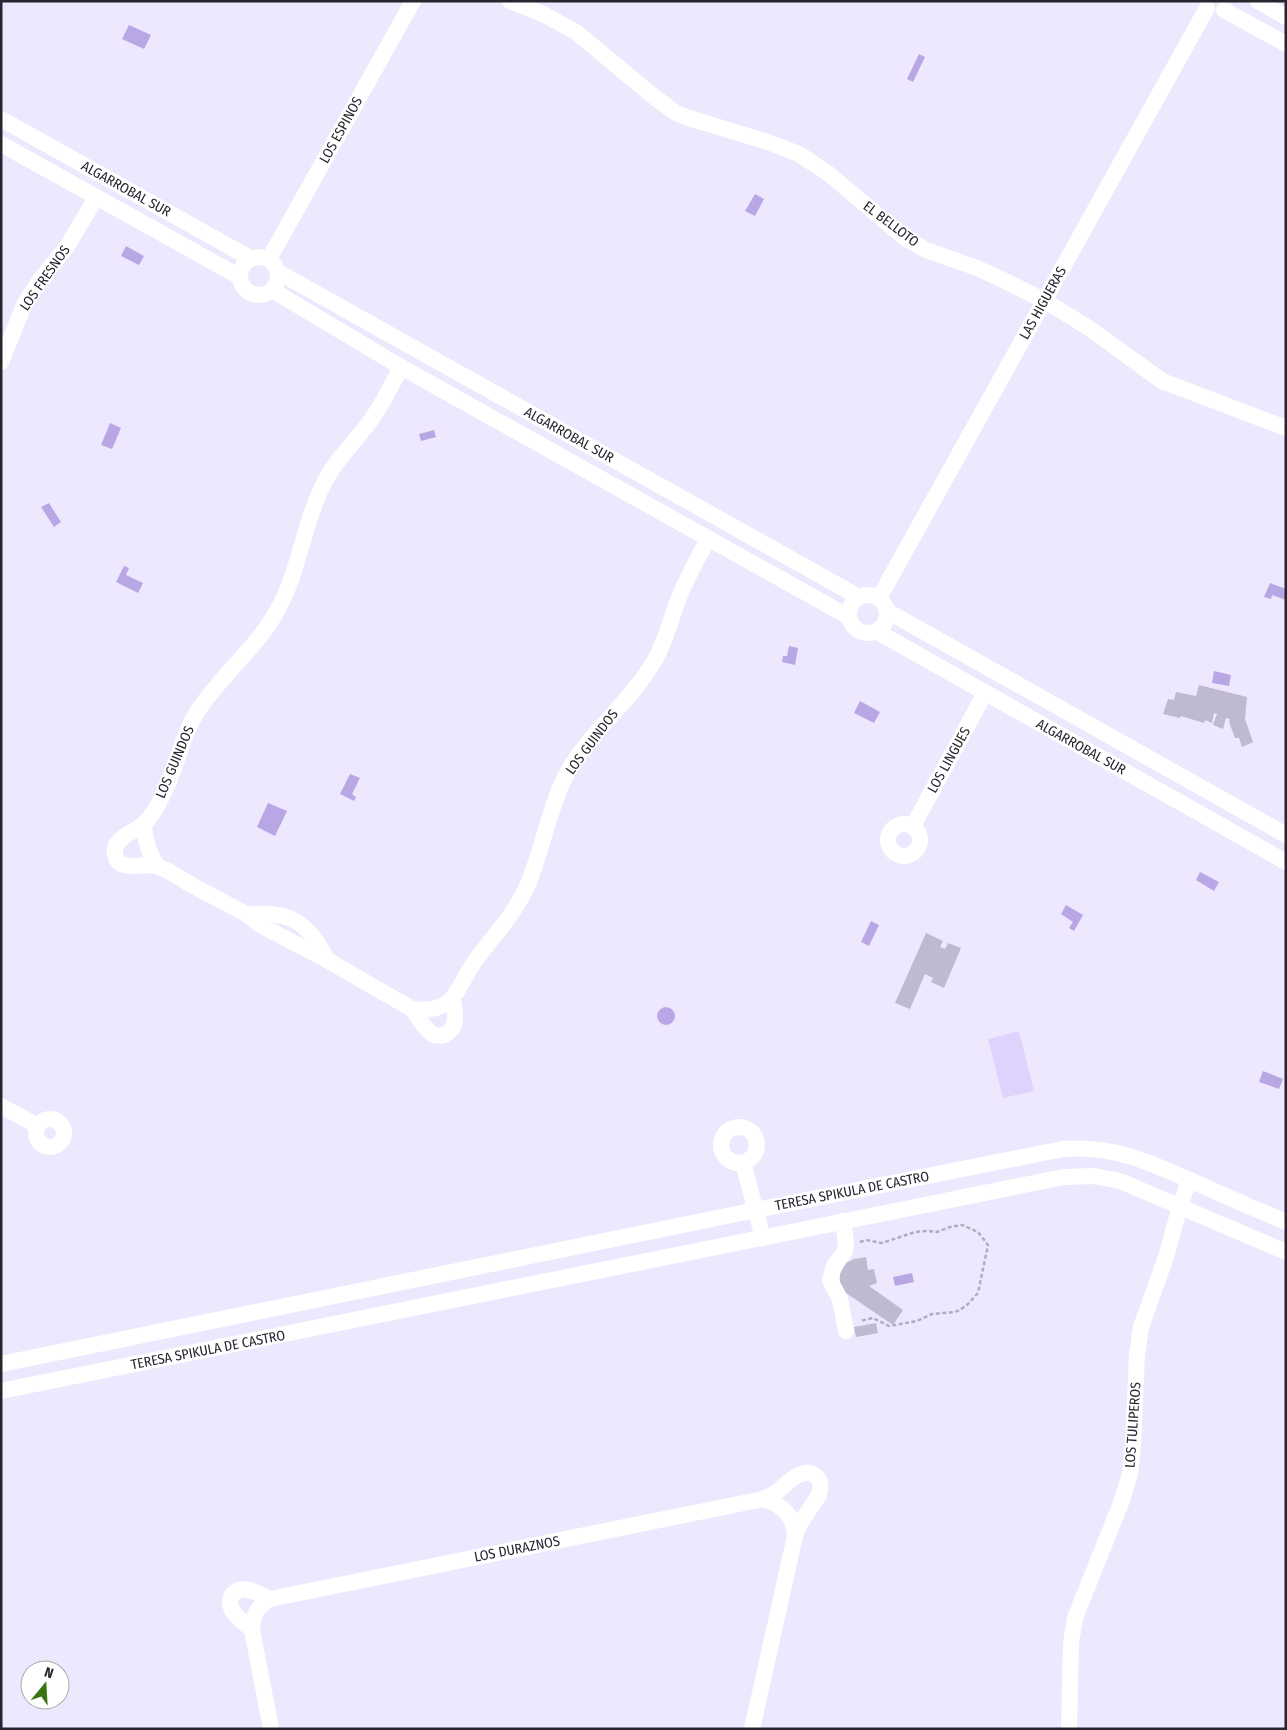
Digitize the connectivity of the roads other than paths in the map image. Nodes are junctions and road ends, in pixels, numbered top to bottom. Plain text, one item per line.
1 (413, 1) edge
2 (510, 1) edge
3 (1258, 1) edge
4 (1204, 5) edge
5 (1229, 6) edge
6 (1286, 17) edge
7 (1286, 44) edge
8 (1, 119) edge
9 (1, 144) edge
10 (96, 198) junction
11 (250, 258) junction
12 (274, 266) junction
13 (240, 277) junction
14 (272, 290) junction
15 (1044, 302) junction
16 (1, 362) edge
17 (401, 367) junction
18 (1286, 428) edge
19 (708, 539) junction
20 (859, 597) junction
21 (883, 604) junction
22 (849, 617) junction
23 (876, 631) junction
24 (985, 693) junction
25 (144, 823) junction
26 (913, 826) dead end
27 (1286, 835) edge
28 (1286, 862) edge
29 (157, 866) junction
30 (453, 999) junction
31 (412, 1009) junction
32 (1, 1106) edge
33 (38, 1126) dead end
34 (743, 1163) dead end
35 (1189, 1180) junction
36 (1180, 1206) junction
37 (756, 1210) junction
38 (843, 1222) junction
39 (1286, 1222) edge
40 (763, 1238) junction
41 (1286, 1252) edge
42 (409, 1281) junction
43 (414, 1308) junction
44 (845, 1328) road end
45 (1, 1364) edge
46 (1, 1391) edge
47 (763, 1499) junction
48 (795, 1536) junction
49 (270, 1599) junction
50 (252, 1630) junction
51 (271, 1729) edge
52 (752, 1729) edge
53 (1069, 1729) edge

1 - 12 street, LOS ESPINOS
2 - 15 street, EL BELLOTO
3 - 6 street
4 - 5 street
4 - 15 street, LAS HIGUERAS
5 - 7 street
8 - 11 street, ALGARROBAL SUR
9 - 10 street, ALGARROBAL SUR
10 - 13 street, ALGARROBAL SUR
10 - 16 street, LOS FRESNOS
11 - 12 street
11 - 13 street
12 - 14 street
12 - 20 street, ALGARROBAL SUR
13 - 14 street
14 - 17 street, ALGARROBAL SUR
15 - 18 street, EL BELLOTO
15 - 21 street, LAS HIGUERAS
17 - 19 street, ALGARROBAL SUR
17 - 25 street, LOS GUINDOS
19 - 22 street, ALGARROBAL SUR
19 - 30 street, LOS GUINDOS
20 - 21 street
20 - 22 street
21 - 23 street
21 - 27 street, ALGARROBAL SUR
22 - 23 street
23 - 24 street, ALGARROBAL SUR
24 - 26 street, LOS LINGUES
24 - 28 street, ALGARROBAL SUR
25 - 29 street
25 - 29 street, LOS GUINDOS
29 - 31 street, LOS GUINDOS
30 - 31 street
30 - 31 street, LOS GUINDOS
32 - 33 street
34 - 37 street
35 - 36 street, LOS TULIPEROS
35 - 37 street, TERESA SPIKULA DE CASTRO
35 - 39 street, TERESA SPIKULA DE CASTRO
36 - 38 street, TERESA SPIKULA DE CASTRO
36 - 41 street, TERESA SPIKULA DE CASTRO
36 - 53 street, LOS TULIPEROS
37 - 40 street
37 - 42 street, TERESA SPIKULA DE CASTRO
38 - 40 street, TERESA SPIKULA DE CASTRO
38 - 44 street
40 - 43 street, TERESA SPIKULA DE CASTRO
42 - 43 street
42 - 45 street, TERESA SPIKULA DE CASTRO
43 - 46 street, TERESA SPIKULA DE CASTRO
47 - 48 street
47 - 48 street, LOS DURAZNOS
47 - 49 street, LOS DURAZNOS
48 - 52 street, LOS DURAZNOS
49 - 50 street
49 - 50 street
50 - 51 street

